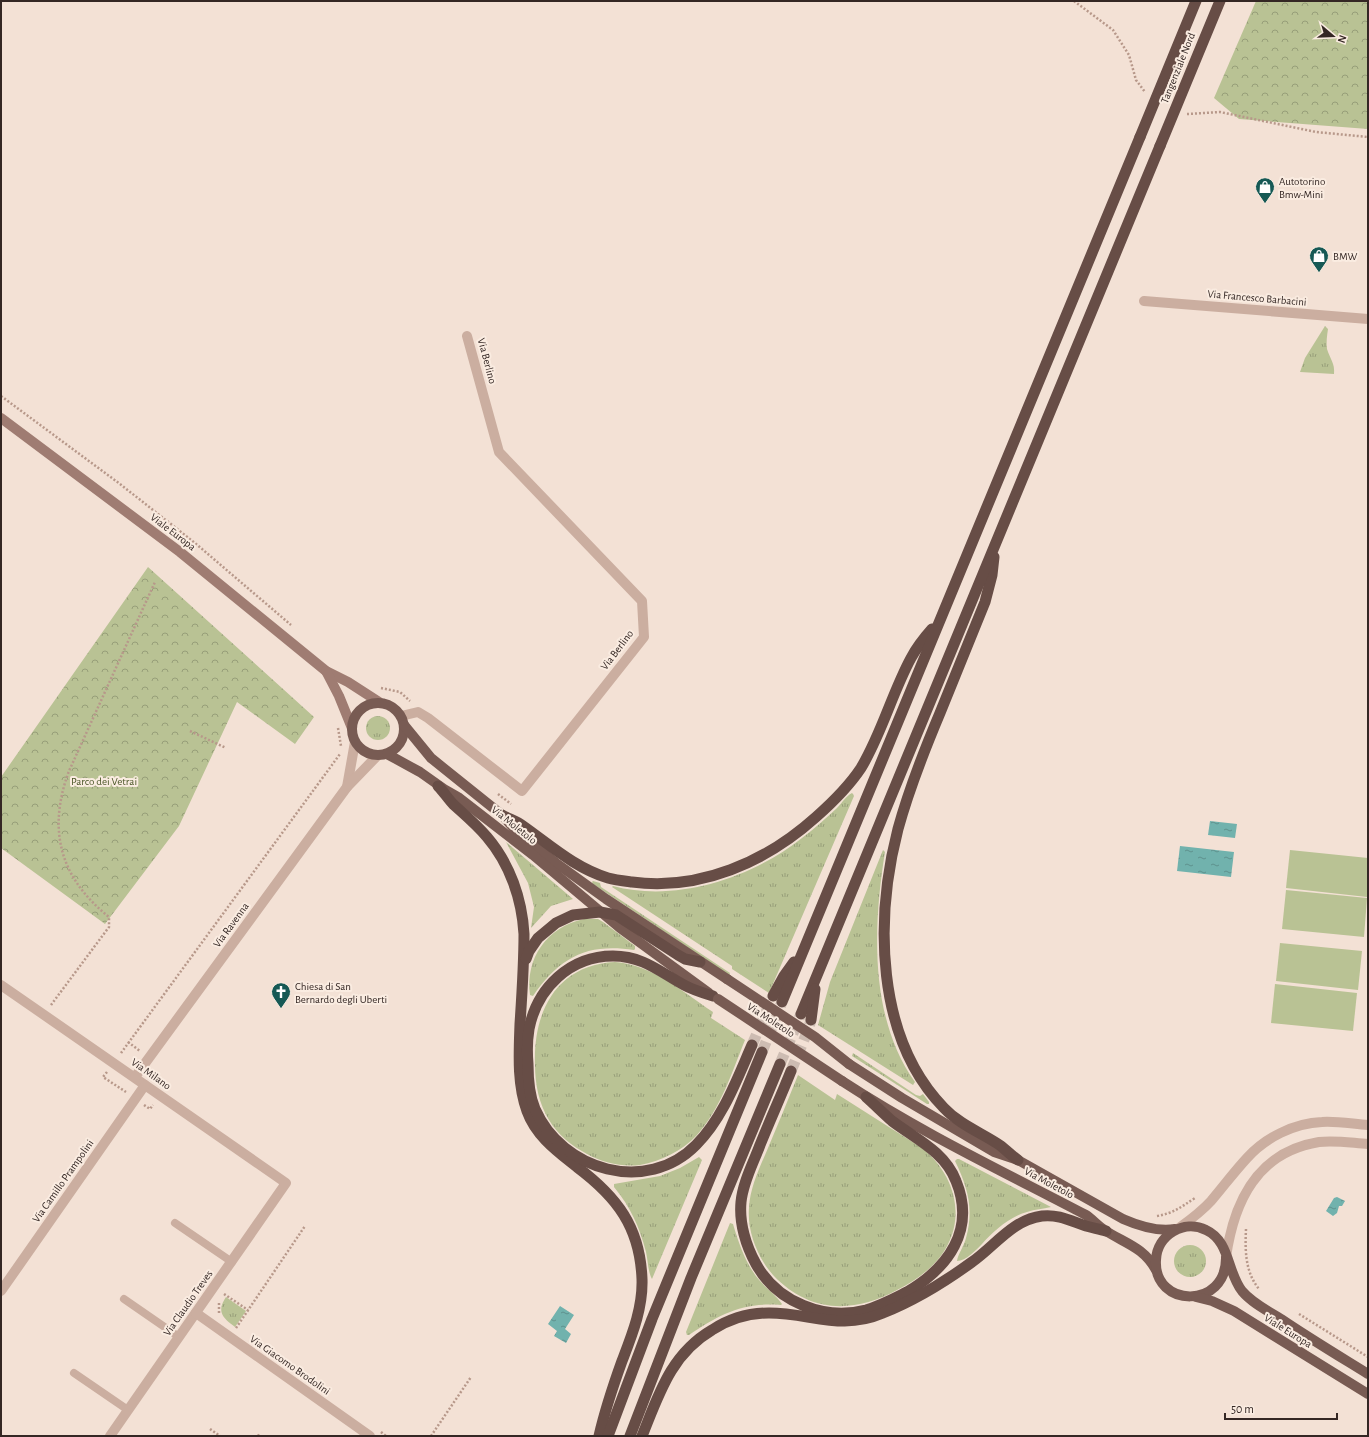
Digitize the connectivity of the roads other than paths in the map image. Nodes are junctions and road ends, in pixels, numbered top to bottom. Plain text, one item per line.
1 (1196, 1) edge
2 (1220, 1) edge
3 (1144, 301) dead end
4 (1368, 319) edge
5 (467, 336) dead end
6 (1, 418) edge
7 (1001, 530) junction
8 (946, 604) junction
9 (326, 671) junction
10 (380, 702) junction
11 (403, 721) junction
12 (352, 728) junction
13 (355, 742) junction
14 (382, 754) junction
15 (438, 786) junction
16 (347, 787) junction
17 (502, 815) junction
18 (600, 912) junction
19 (700, 962) junction
20 (820, 969) junction
21 (523, 975) junction
22 (1, 985) edge
23 (716, 998) junction
24 (778, 999) tunnel mouth
25 (801, 1014) tunnel mouth
26 (811, 1020) tunnel mouth
27 (752, 1045) tunnel mouth
28 (762, 1052) tunnel mouth
29 (780, 1064) tunnel mouth
30 (791, 1071) tunnel mouth
31 (135, 1077) junction
32 (145, 1085) junction
33 (866, 1097) junction
34 (1368, 1125) edge
35 (1368, 1144) edge
36 (1018, 1160) junction
37 (286, 1183) joint
38 (175, 1223) dead end
39 (1179, 1228) junction
40 (1106, 1231) junction
41 (1226, 1257) junction
42 (232, 1262) junction
43 (1159, 1276) junction
44 (1, 1291) edge
45 (1192, 1297) junction
46 (124, 1299) dead end
47 (196, 1313) junction
48 (179, 1337) junction
49 (74, 1373) dead end
50 (1368, 1374) edge
51 (1368, 1394) edge
52 (128, 1410) junction
53 (110, 1436) edge
54 (370, 1436) edge
55 (599, 1436) edge
56 (608, 1436) edge
57 (630, 1436) edge
58 (642, 1436) edge

1 - 8 highway, bridge
2 - 7 highway, Tangenziale Nord, bridge
3 - 4 street, Via Francesco Barbacini
5 - 11 street, Via Berlino
6 - 9 main road, Viale Europa
7 - 20 highway
7 - 36 highway
8 - 17 highway
8 - 24 highway
9 - 10 main road, Via Moletolo
9 - 12 main road
10 - 11 main road, Via Moletolo
10 - 12 main road
11 - 14 main road
11 - 17 main road, Via Moletolo
12 - 13 main road
13 - 14 main road, Via Moletolo
13 - 16 street
14 - 15 main road, Via Moletolo
14 - 16 street
15 - 18 main road, Via Moletolo
15 - 21 highway
16 - 31 street, Via Ravenna
17 - 19 main road, Via Moletolo
18 - 19 highway
18 - 21 highway
18 - 23 main road, Via Moletolo
19 - 36 main road, Via Moletolo, bridge
20 - 25 highway
20 - 26 highway
21 - 55 highway
22 - 31 street, Via Milano
23 - 27 highway
23 - 33 main road, Via Moletolo, bridge
28 - 56 highway
29 - 57 highway
30 - 33 highway
31 - 32 street, Via Milano
32 - 37 street, Via Milano
32 - 44 street, Via Camillo Prampolini
33 - 40 main road, Via Moletolo
34 - 39 street
35 - 41 street
36 - 39 main road, Via Moletolo
37 - 42 street, Via Claudio Treves
38 - 42 lane
39 - 41 main road, Via Moletolo
39 - 43 main road
40 - 43 main road, Via Moletolo
40 - 58 highway
41 - 45 main road
41 - 50 main road, Viale Europa
42 - 47 street, Via Claudio Treves
43 - 45 main road, Via Moletolo
45 - 51 main road, Viale Europa
46 - 48 lane
47 - 48 street, Via Claudio Treves
47 - 54 street, Via Giacomo Brodolini
48 - 52 street, Via Claudio Treves
49 - 52 lane
52 - 53 street, Via Claudio Treves

